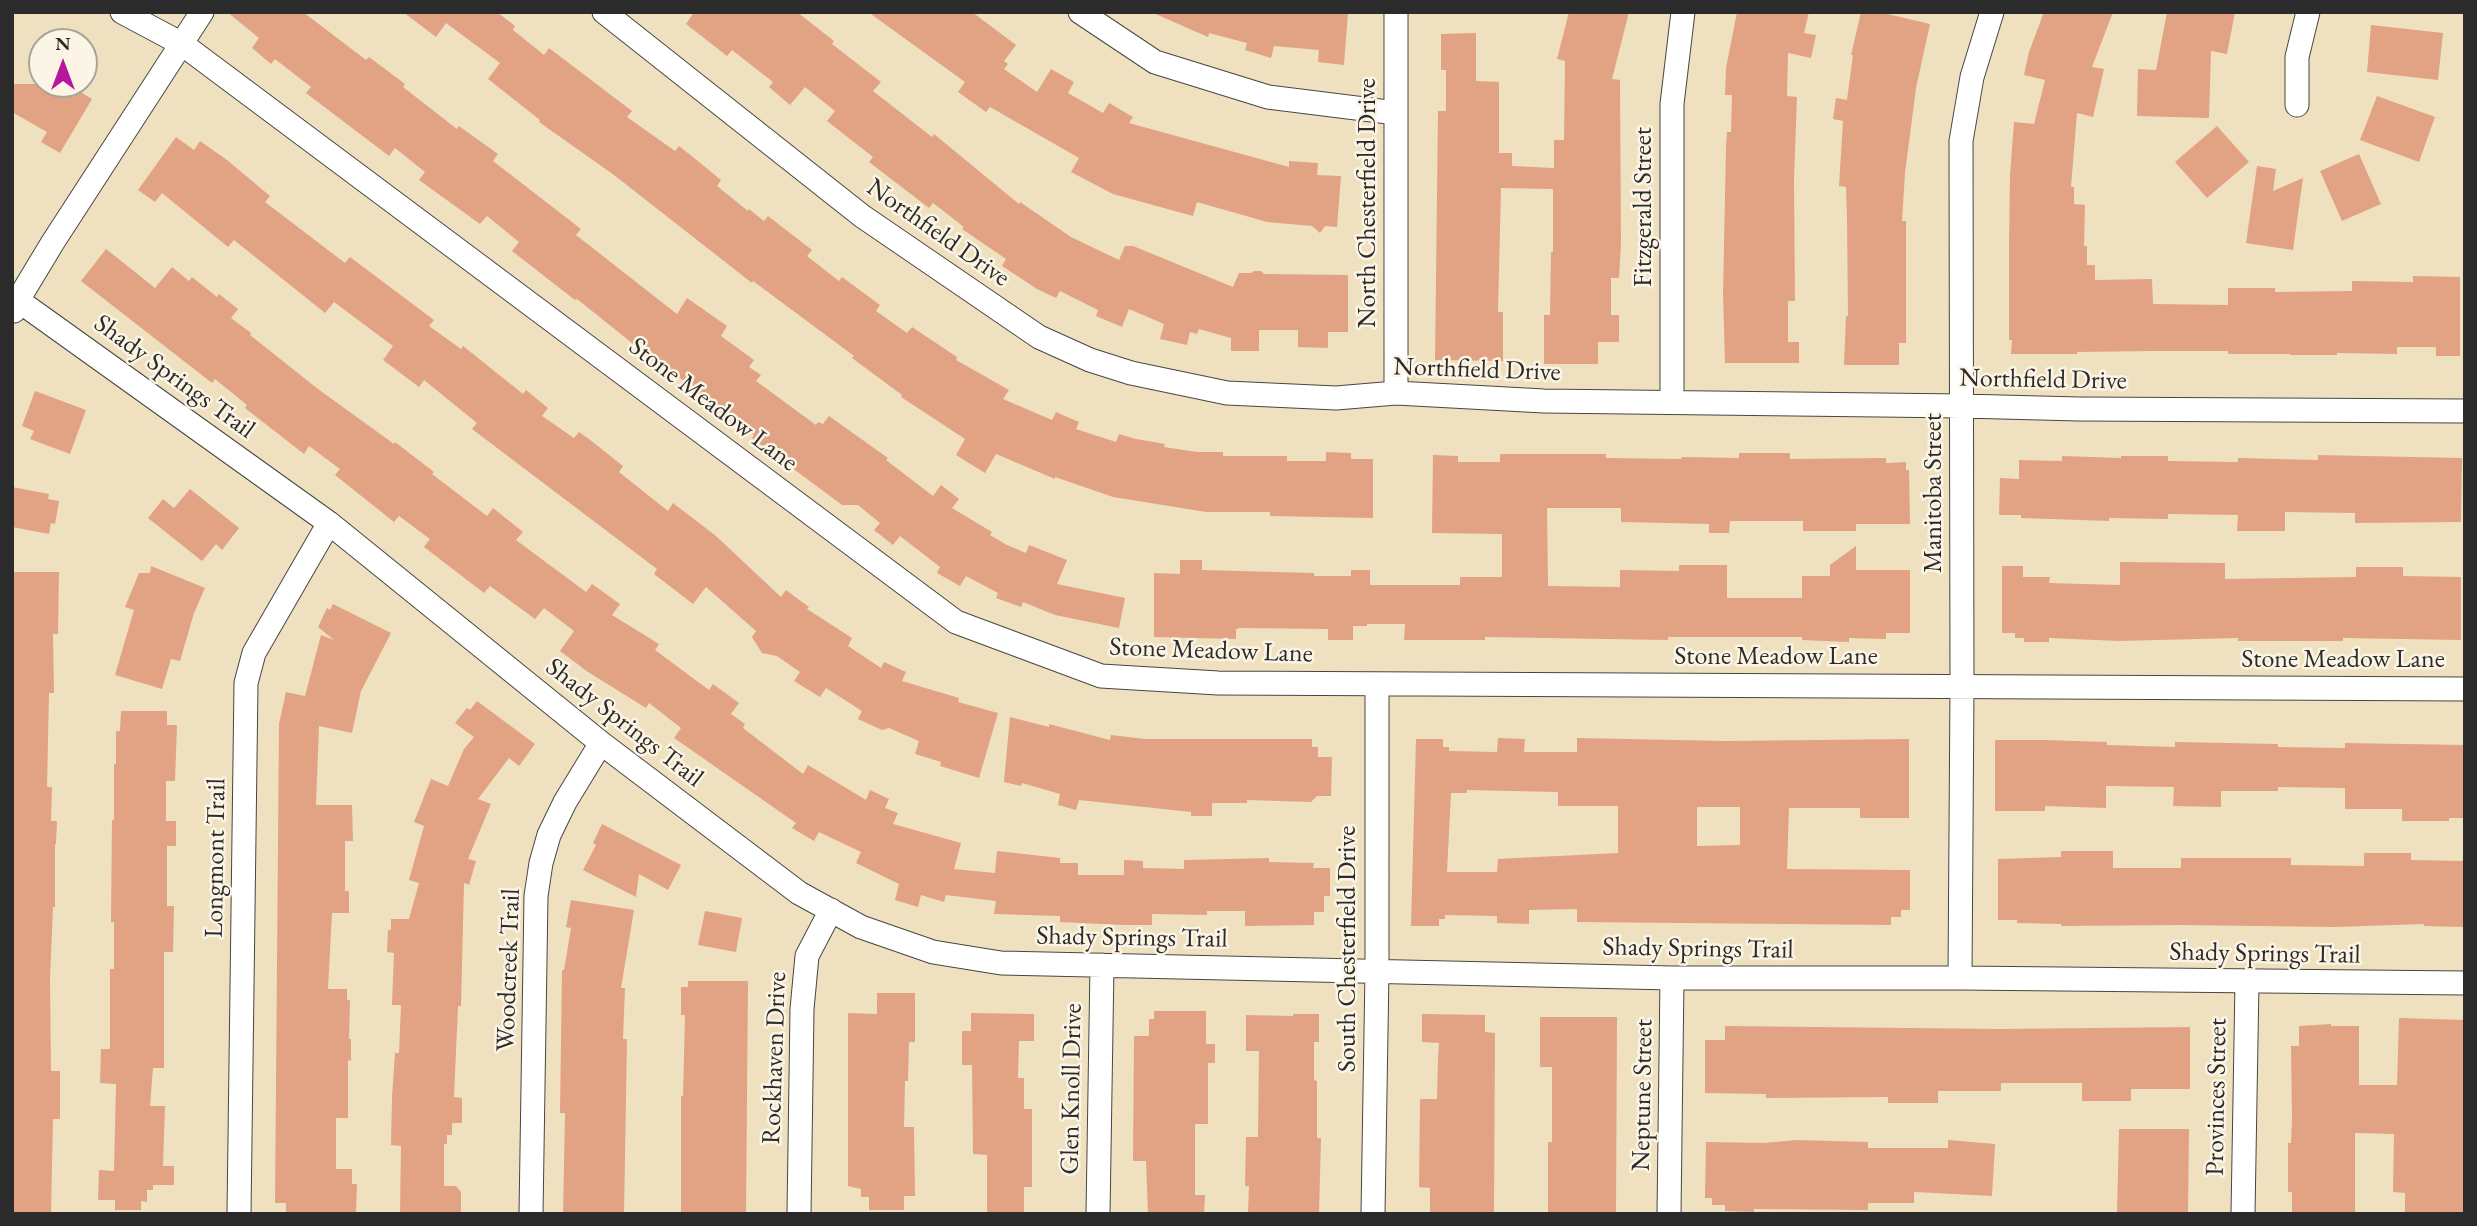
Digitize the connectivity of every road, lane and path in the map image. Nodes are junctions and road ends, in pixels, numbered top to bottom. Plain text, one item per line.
1 (122, 12) edge
2 (202, 12) edge
3 (604, 12) edge
4 (1080, 12) edge
5 (1396, 12) edge
6 (1683, 12) edge
7 (1992, 12) edge
8 (2308, 12) edge
9 (182, 44) junction
10 (2297, 105) dead end
11 (1396, 113) junction
12 (14, 303) edge
13 (1396, 393) junction
14 (1672, 402) junction
15 (1962, 406) junction
16 (2465, 411) edge
17 (328, 523) junction
18 (1377, 684) junction
19 (1962, 685) junction
20 (2465, 689) edge
21 (601, 743) junction
22 (831, 910) junction
23 (1102, 965) junction
24 (1377, 971) junction
25 (1672, 978) junction
26 (1960, 978) junction
27 (2247, 982) junction
28 (2465, 984) edge
29 (239, 1214) edge
30 (531, 1214) edge
31 (799, 1214) edge
32 (1098, 1214) edge
33 (1373, 1214) edge
34 (1669, 1214) edge
35 (2243, 1214) edge

1 - 9 street, Stone Meadow Lane
2 - 9 street
3 - 13 street, Northfield Drive
4 - 11 street
5 - 11 street, North Chesterfield Drive
6 - 14 street, Fitzgerald Street
7 - 15 street, Manitoba Street
8 - 10 street
9 - 12 street
9 - 18 street, Stone Meadow Lane
11 - 13 street, North Chesterfield Drive
12 - 17 street, Shady Springs Trail
13 - 14 street, Northfield Drive
14 - 15 street, Northfield Drive
15 - 16 street, Northfield Drive
15 - 19 street, Manitoba Street
17 - 21 street, Shady Springs Trail
17 - 29 street, Longmont Trail
18 - 19 street, Stone Meadow Lane
18 - 24 street, South Chesterfield Drive
19 - 20 street, Stone Meadow Lane
19 - 26 street, Manitoba Street
21 - 22 street, Shady Springs Trail
21 - 30 street, Woodcreek Trail
22 - 23 street, Shady Springs Trail
22 - 31 street, Rockhaven Drive
23 - 24 street, Shady Springs Trail
23 - 32 street, Glen Knoll Drive
24 - 25 street, Shady Springs Trail
24 - 33 street, South Chesterfield Drive
25 - 26 street, Shady Springs Trail
25 - 34 street, Neptune Street
26 - 27 street, Shady Springs Trail
27 - 28 street, Shady Springs Trail
27 - 35 street, Provinces Street

